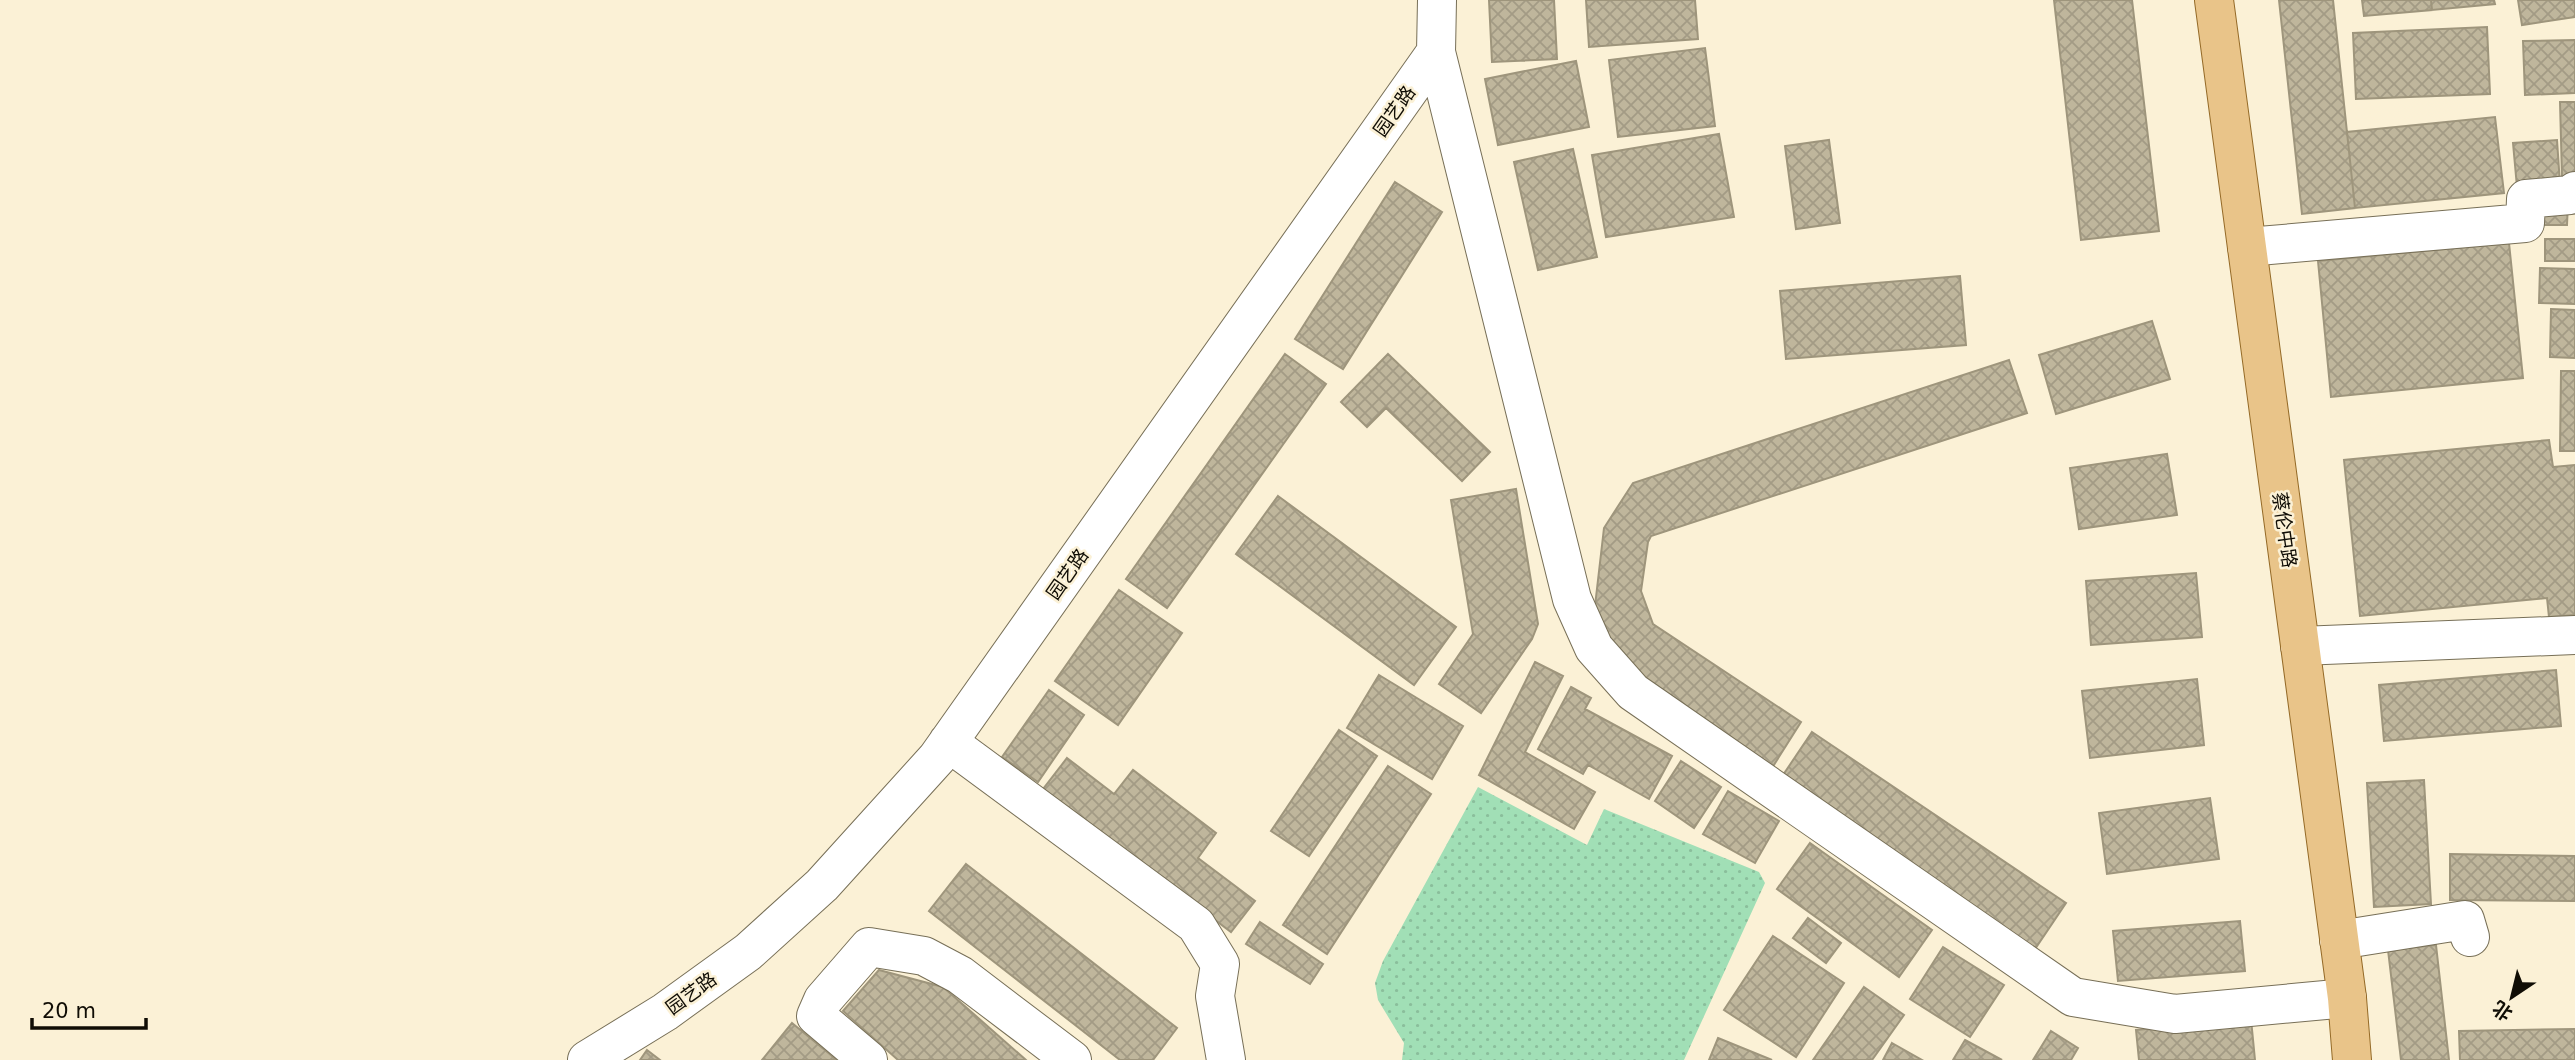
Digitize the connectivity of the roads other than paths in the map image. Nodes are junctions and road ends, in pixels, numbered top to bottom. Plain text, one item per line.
1 (1437, 0) edge
2 (2214, 0) edge
3 (1436, 52) junction
4 (2575, 191) edge
5 (2247, 247) junction
6 (2575, 635) edge
7 (2300, 646) junction
8 (948, 743) junction
9 (2470, 937) dead end
10 (2339, 940) junction
11 (2347, 998) junction
12 (587, 1060) edge
13 (869, 1060) edge
14 (1072, 1060) edge
15 (1226, 1060) edge
16 (2352, 1060) edge

1 - 3 street
2 - 5 main road, 蔡伦中路
3 - 8 street, 园艺路
3 - 11 street
4 - 5 street
5 - 7 main road, 蔡伦中路
6 - 7 street
7 - 10 main road, 蔡伦中路
8 - 12 street, 园艺路
8 - 15 street
9 - 10 street
10 - 11 main road, 蔡伦中路
11 - 16 main road, 蔡伦中路
13 - 14 street

